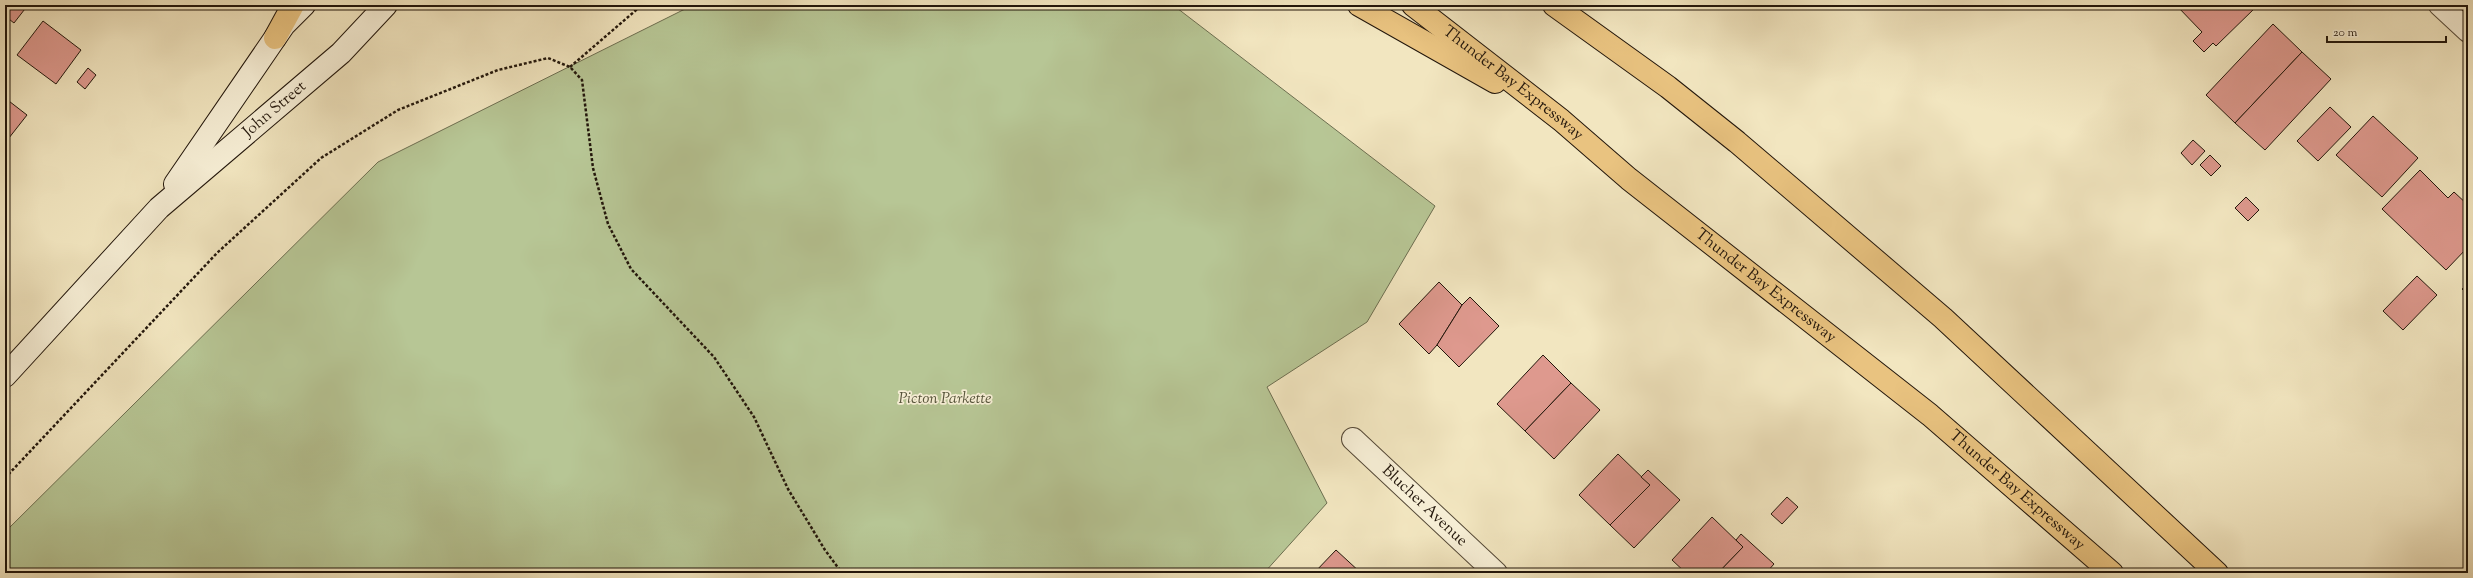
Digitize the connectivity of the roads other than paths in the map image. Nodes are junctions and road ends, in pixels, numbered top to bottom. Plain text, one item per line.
1 (293, 5) edge
2 (304, 5) edge
3 (386, 5) edge
4 (1358, 5) edge
5 (1413, 5) edge
6 (1554, 5) edge
7 (1578, 5) edge
8 (2440, 5) edge
9 (2468, 31) edge
10 (275, 38) junction
11 (1668, 87) junction
12 (1561, 120) junction
13 (159, 208) junction
14 (5, 376) edge
15 (1352, 439) dead end
16 (1496, 573) edge
17 (2112, 573) edge
18 (2217, 573) edge

1 - 10 highway
2 - 10 main road, John Street
3 - 13 main road, John Street
4 - 12 highway
5 - 12 highway, Thunder Bay Expressway
6 - 11 highway
7 - 11 highway
8 - 9 main road
10 - 13 main road, John Street
11 - 18 highway
12 - 17 highway, Thunder Bay Expressway
13 - 14 main road, John Street
15 - 16 main road, Blucher Avenue

